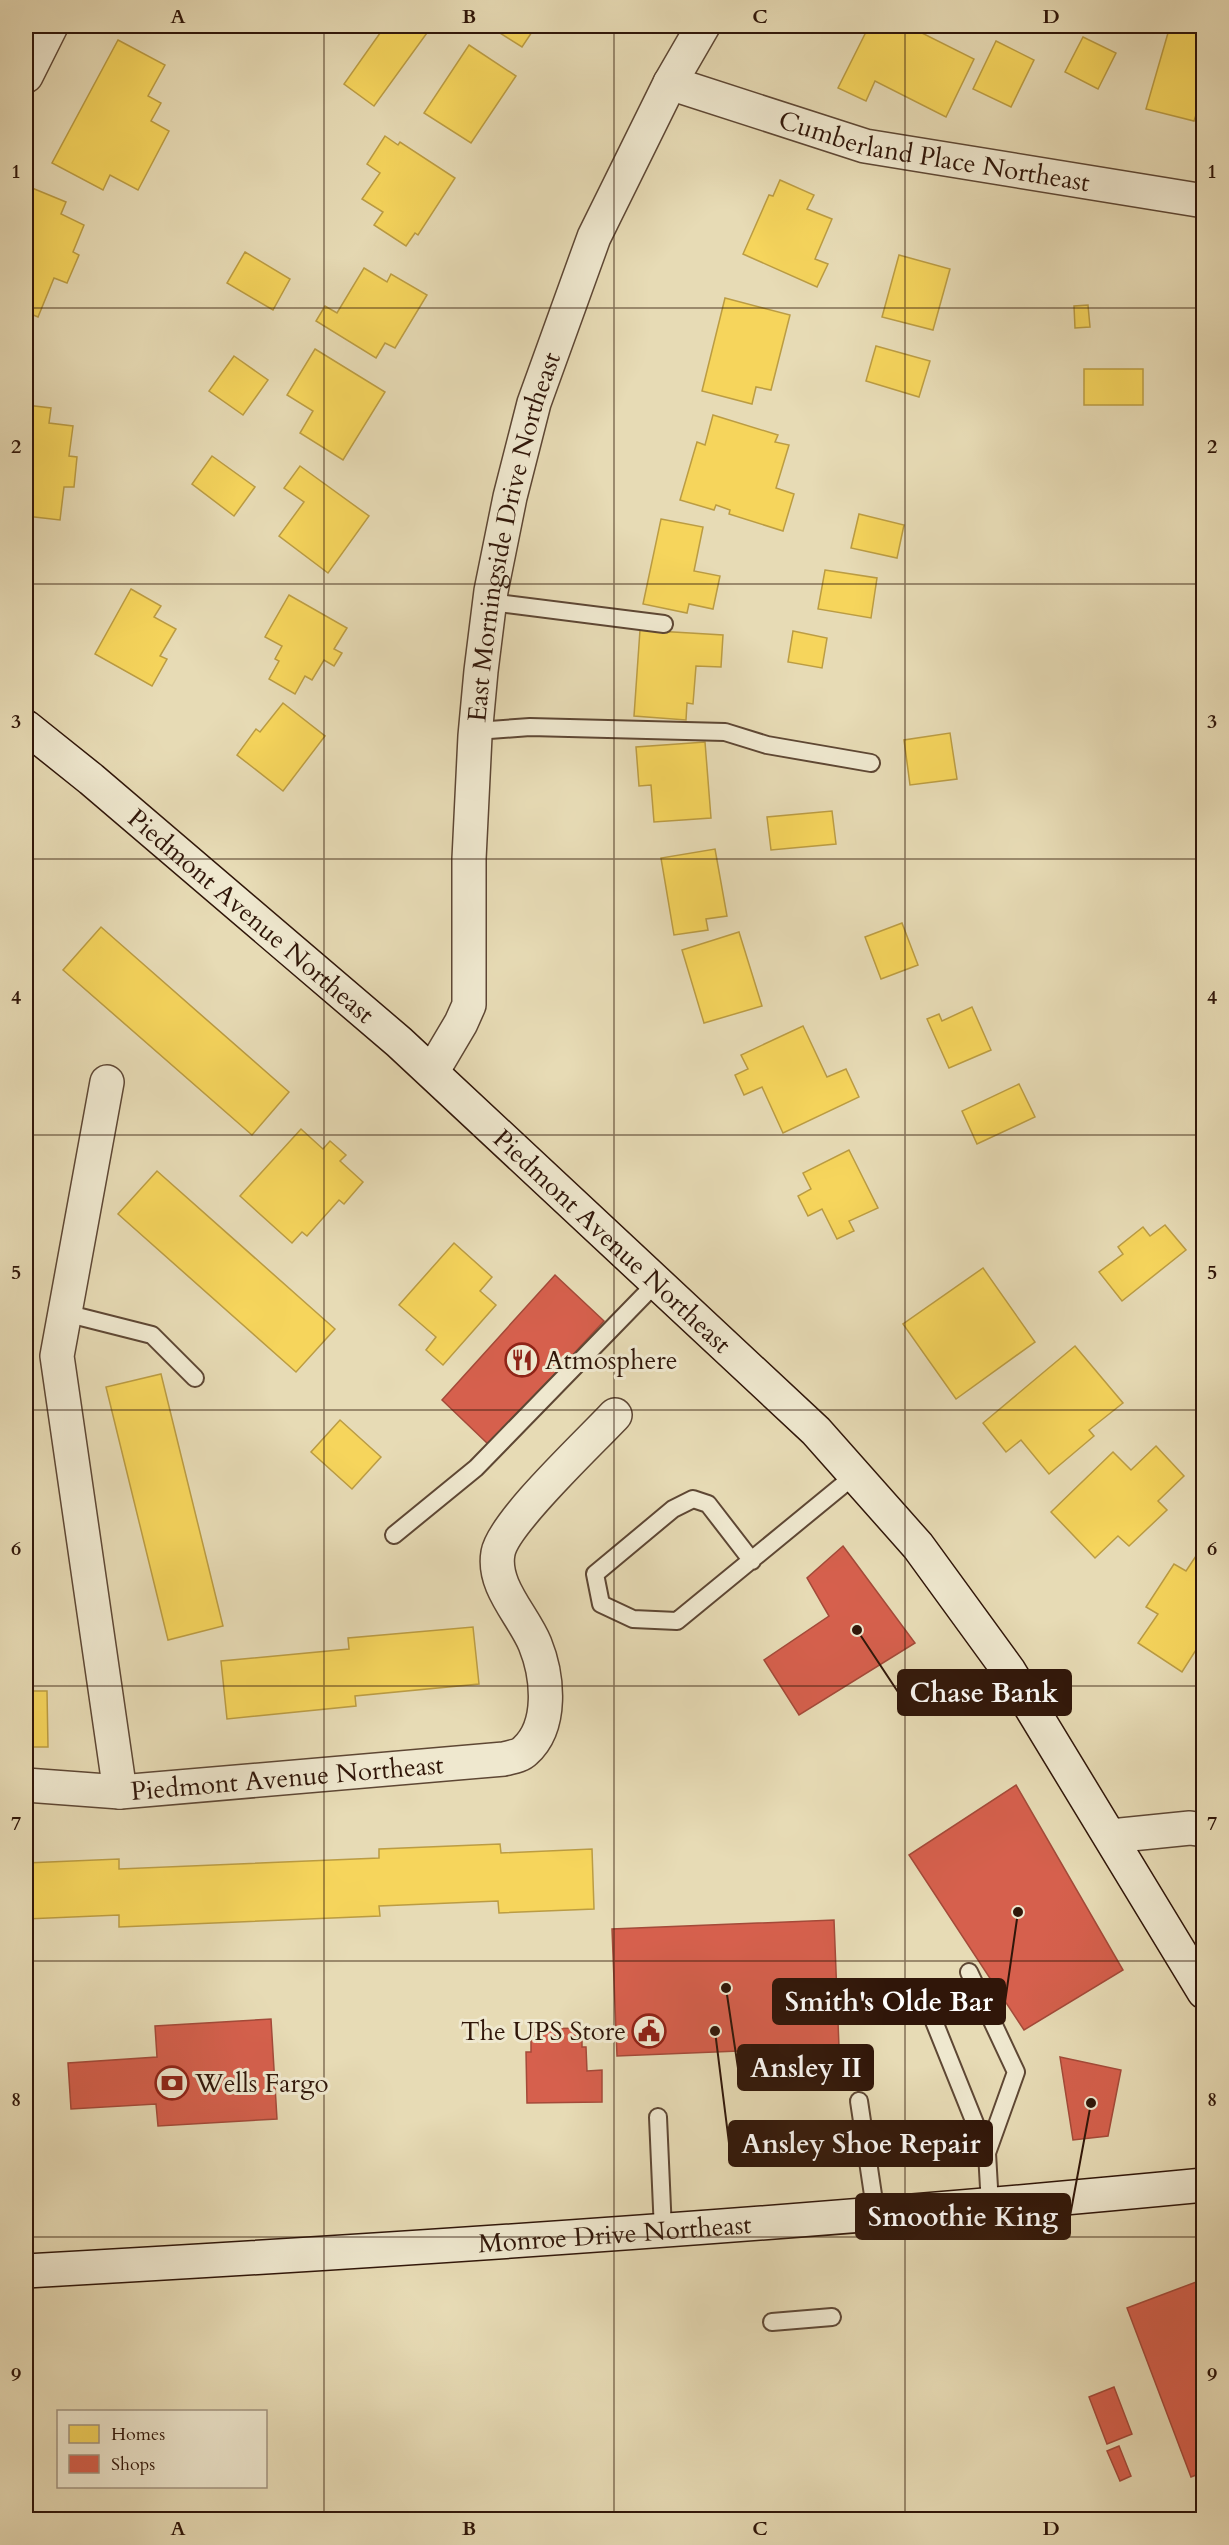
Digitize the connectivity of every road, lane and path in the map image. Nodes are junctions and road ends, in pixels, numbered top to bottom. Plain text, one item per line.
1 (51, 26) edge
2 (703, 26) edge
3 (26, 76) edge
4 (670, 83) junction
5 (1203, 201) edge
6 (490, 602) junction
7 (664, 624) dead end
8 (26, 727) edge
9 (476, 730) junction
10 (871, 763) dead end
11 (432, 1072) junction
12 (107, 1082) dead end
13 (657, 1282) junction
14 (65, 1313) junction
15 (195, 1378) dead end
16 (615, 1415) dead end
17 (855, 1475) junction
18 (394, 1535) dead end
19 (752, 1561) junction
20 (26, 1785) edge
21 (120, 1792) junction
22 (1203, 1830) edge
23 (1111, 1836) junction
24 (969, 1972) dead end
25 (1203, 1992) edge
26 (925, 1999) dead end
27 (859, 2101) dead end
28 (658, 2117) dead end
29 (987, 2153) junction
30 (1203, 2185) edge
31 (990, 2205) junction
32 (876, 2215) junction
33 (663, 2231) junction
34 (26, 2271) edge
35 (832, 2317) dead end
36 (772, 2322) dead end

1 - 3 street
2 - 4 street, East Morningside Drive Northeast
4 - 5 street, Cumberland Place Northeast
4 - 6 street, East Morningside Drive Northeast
6 - 7 lane
6 - 9 street, East Morningside Drive Northeast
8 - 11 street, Piedmont Avenue Northeast
9 - 10 lane
9 - 11 street, East Morningside Drive Northeast
11 - 13 street, Piedmont Avenue Northeast
12 - 14 street, Piedmont Avenue Northeast
13 - 17 street, Piedmont Avenue Northeast
13 - 18 lane
14 - 15 lane
14 - 21 street, Piedmont Avenue Northeast
16 - 21 street, Piedmont Avenue Northeast
17 - 19 lane
17 - 23 street, Piedmont Avenue Northeast
19 - 19 lane
20 - 21 street
22 - 23 street
23 - 25 street, Piedmont Avenue Northeast
24 - 29 lane
26 - 29 lane
27 - 32 lane
28 - 33 lane
29 - 31 lane
30 - 31 street, Monroe Drive Northeast
31 - 32 street, Monroe Drive Northeast
32 - 33 street, Monroe Drive Northeast
33 - 34 street, Monroe Drive Northeast
35 - 36 lane

